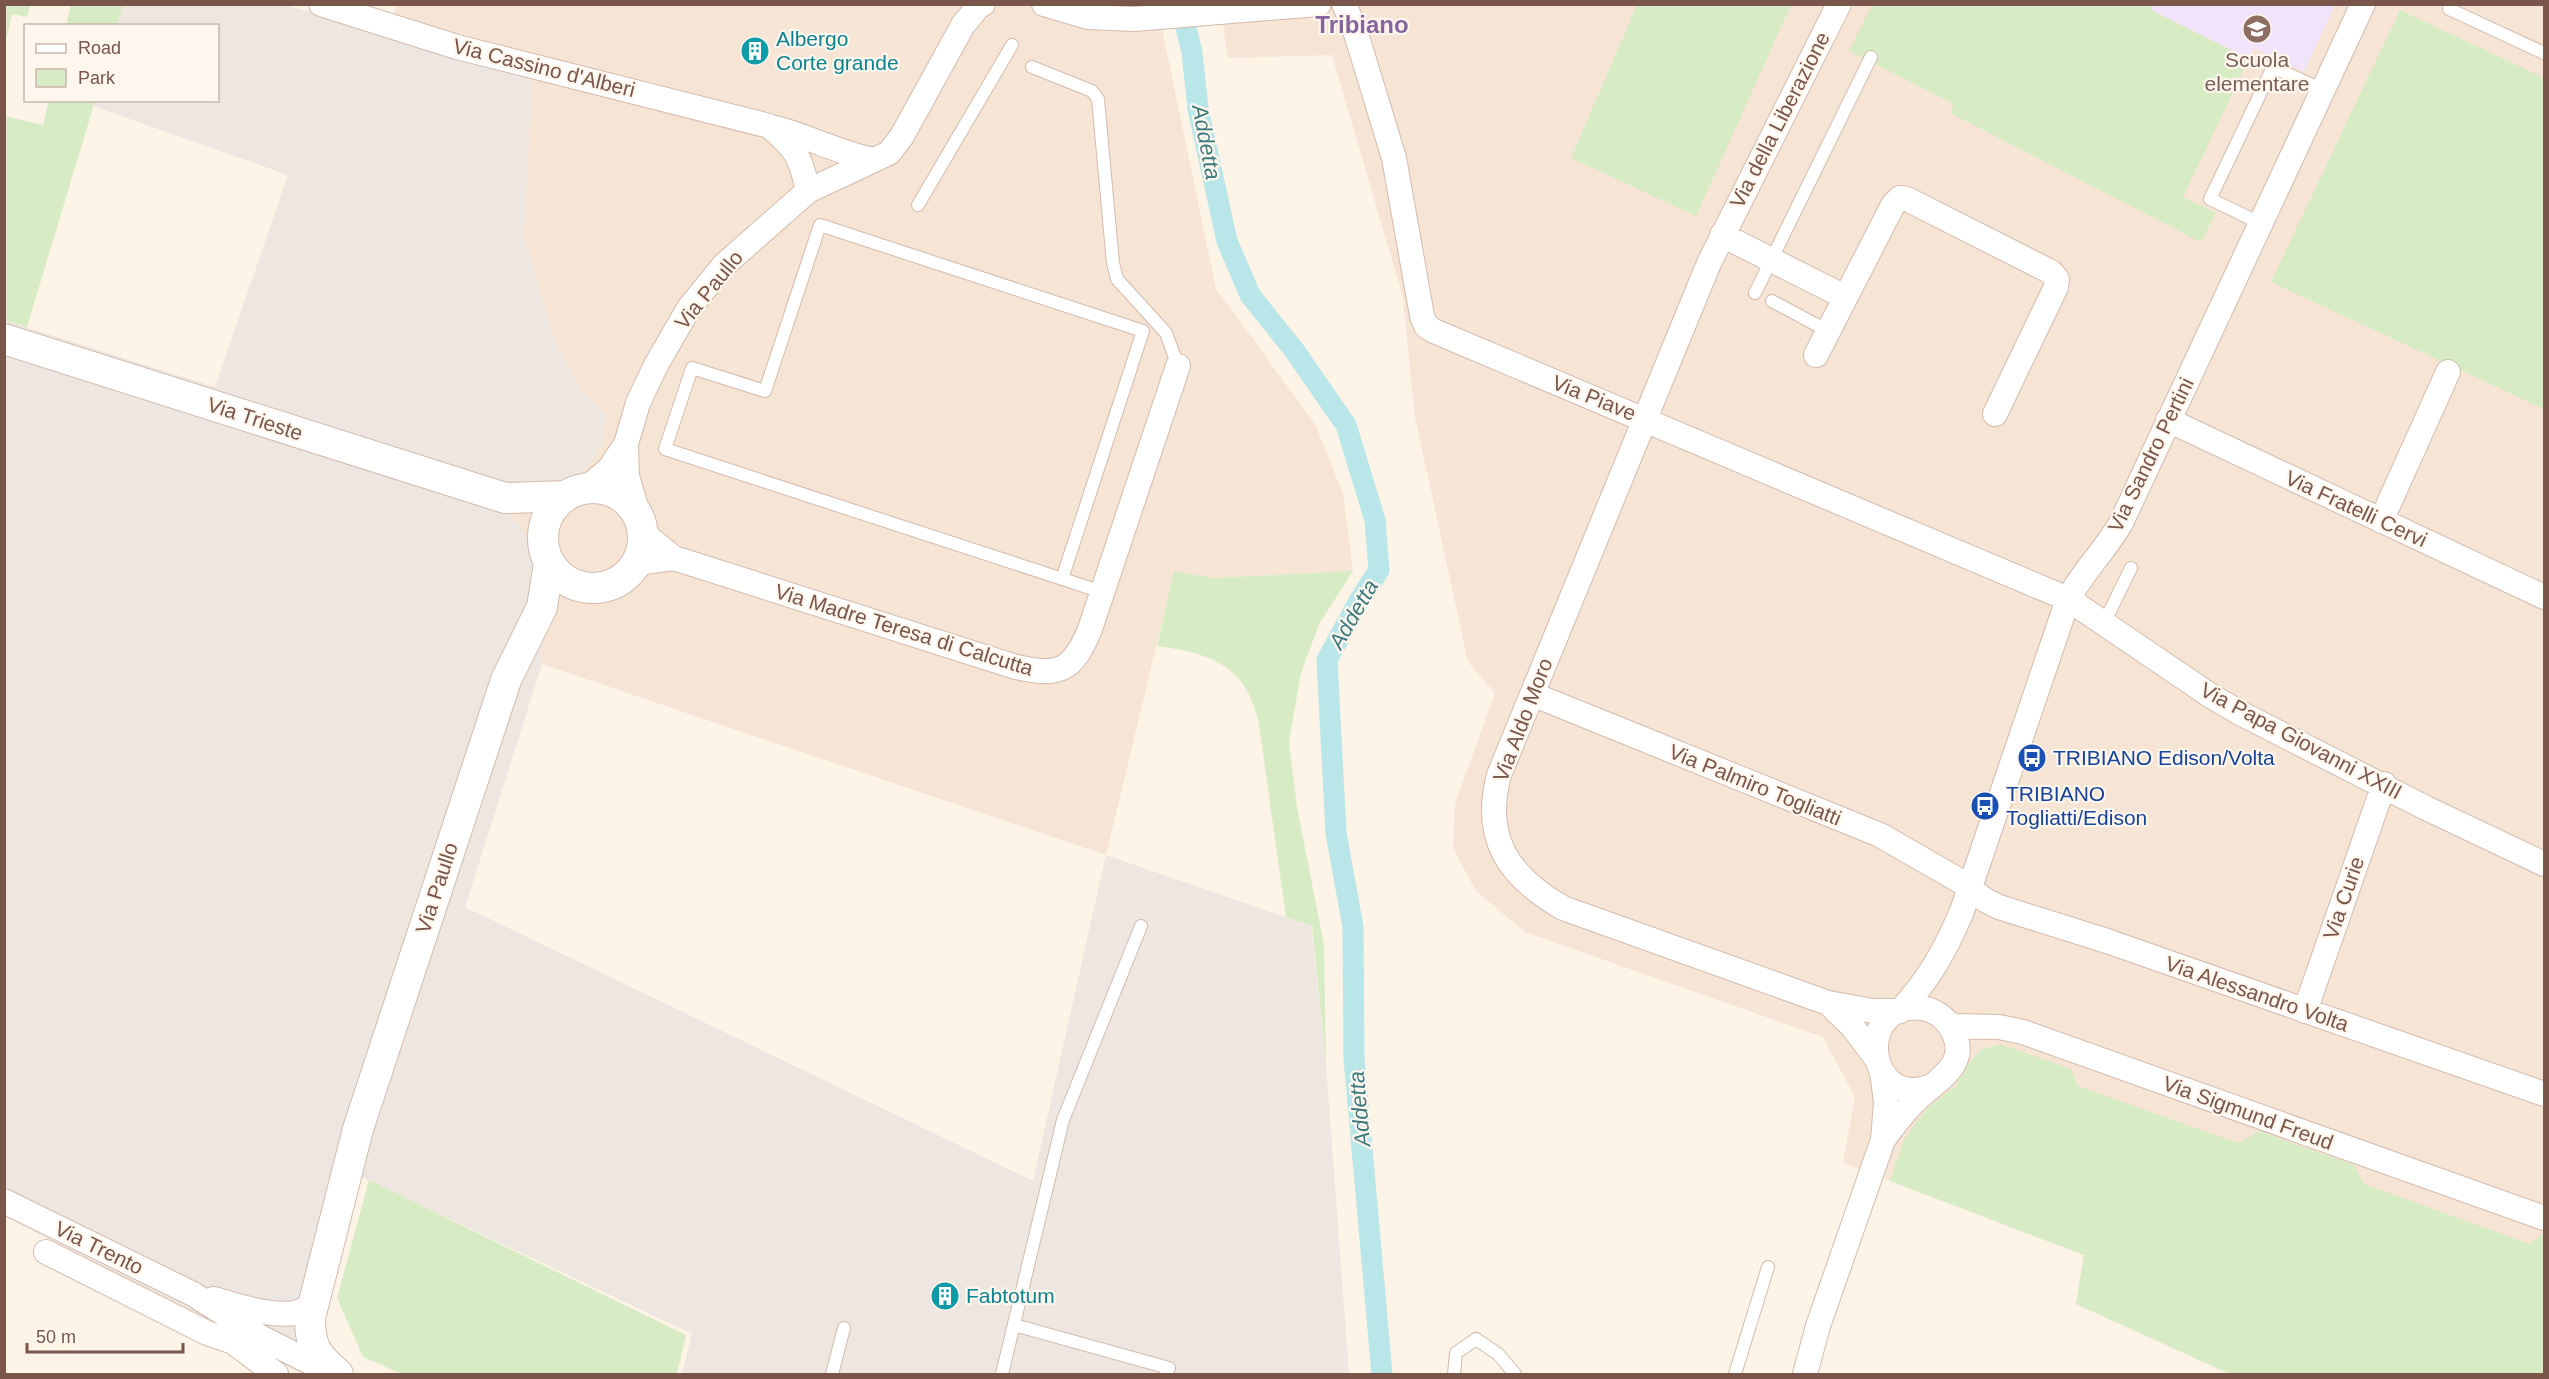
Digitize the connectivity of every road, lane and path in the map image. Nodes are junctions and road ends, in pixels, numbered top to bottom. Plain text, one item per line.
1 (321, 4) edge
2 (983, 4) edge
3 (1044, 4) edge
4 (1318, 4) edge
5 (1344, 4) edge
6 (1839, 4) edge
7 (2363, 4) edge
8 (2451, 4) edge
9 (1107, 11) edge
10 (1012, 45) dead end
11 (2544, 53) edge
12 (1871, 57) dead end
13 (1032, 67) dead end
14 (2323, 90) junction
15 (769, 126) junction
16 (873, 160) junction
17 (808, 190) junction
18 (918, 204) dead end
19 (2260, 223) junction
20 (1722, 235) junction
21 (1771, 260) junction
22 (1755, 293) dead end
23 (1845, 297) junction
24 (1772, 302) dead end
25 (1828, 331) junction
26 (4, 339) edge
27 (1816, 355) dead end
28 (1178, 366) joint
29 (2448, 372) dead end
30 (1995, 414) dead end
31 (1644, 418) junction
32 (2168, 420) junction
33 (626, 444) junction
34 (577, 492) junction
35 (505, 498) junction
36 (2380, 521) junction
37 (641, 525) junction
38 (546, 553) junction
39 (674, 558) junction
40 (636, 563) junction
41 (2131, 568) dead end
42 (1062, 579) junction
43 (585, 588) junction
44 (1102, 592) junction
45 (2544, 597) edge
46 (2068, 599) junction
47 (535, 623) junction
48 (2104, 623) junction
49 (1532, 694) junction
50 (2384, 784) junction
51 (2544, 864) edge
52 (1971, 890) junction
53 (1141, 926) dead end
54 (1947, 946) junction
55 (1828, 1003) junction
56 (1900, 1011) junction
57 (2305, 1011) junction
58 (1944, 1019) junction
59 (1879, 1065) junction
60 (1932, 1086) junction
61 (2544, 1094) edge
62 (1883, 1140) junction
63 (4, 1202) edge
64 (2544, 1218) edge
65 (46, 1252) dead end
66 (1768, 1267) dead end
67 (193, 1294) junction
68 (312, 1305) junction
69 (1014, 1325) junction
70 (844, 1328) dead end
71 (243, 1337) junction
72 (276, 1374) edge
73 (336, 1374) edge
74 (832, 1374) edge
75 (1002, 1374) edge
76 (1166, 1374) edge
77 (1454, 1374) edge
78 (1515, 1374) edge
79 (1735, 1374) edge
80 (1805, 1374) edge

1 - 15 street, Via Cassino d'Alberi
2 - 16 street, Via Paullo
3 - 9 street
4 - 9 street
5 - 31 street, Via Piave
6 - 20 street, Via della Liberazione
7 - 14 street, Via Sandro Pertini
8 - 11 lane
10 - 18 lane
12 - 21 lane
13 - 28 lane
14 - 19 street, Via Sandro Pertini
14 - 19 lane
15 - 16 street, Via Cassino d'Alberi
15 - 17 street, Via Cassino d'Alberi
16 - 17 street, Via Paullo
17 - 33 street, Via Paullo
19 - 32 street, Via Sandro Pertini
20 - 21 street, Via della Liberazione
20 - 31 street, Via della Liberazione
21 - 22 lane
21 - 23 street, Via della Liberazione
23 - 25 street
23 - 30 street
24 - 25 lane
25 - 27 street
26 - 35 street, Via Trieste
28 - 44 street, Via Madre Teresa di Calcutta
29 - 36 street
31 - 46 street, Via Piave
31 - 49 street, Via Aldo Moro
32 - 36 street, Via Fratelli Cervi
32 - 46 street, Via Sandro Pertini
33 - 34 street, Via Paullo
33 - 37 street, Via Paullo
34 - 35 street, Via Trieste
34 - 37 street
34 - 38 street, Via Paullo
35 - 38 street, Via Trieste
36 - 45 street, Via Fratelli Cervi
37 - 39 street, Via Madre Teresa di Calcutta
37 - 40 street, Via Paullo
38 - 43 street
38 - 47 street, Via Paullo
39 - 40 street, Via Madre Teresa di Calcutta
39 - 44 street, Via Madre Teresa di Calcutta
40 - 43 street, Via Paullo
41 - 48 lane
42 - 42 lane
42 - 44 lane
43 - 47 street, Via Paullo
46 - 48 street, Via Papa Giovanni XXIII
46 - 52 street, Via Sandro Pertini
47 - 68 street, Via Paullo
48 - 50 street, Via Papa Giovanni XXIII
49 - 52 street, Via Palmiro Togliatti
49 - 55 street, Via Aldo Moro
50 - 51 street, Via Papa Giovanni XXIII
50 - 57 street, Via Curie
52 - 54 street, Via Sandro Pertini
52 - 57 street, Via Alessandro Volta
53 - 69 lane
54 - 56 street, Via Sandro Pertini
54 - 58 street, Via Sandro Pertini
55 - 56 street
55 - 59 street
56 - 58 street
56 - 59 street
57 - 61 street, Via Alessandro Volta
58 - 60 street
58 - 64 street, Via Sigmund Freud
59 - 60 street
59 - 62 street
60 - 62 street
62 - 80 street
63 - 67 street, Via Trento
65 - 71 street
66 - 79 lane
67 - 68 street, Via Trento
67 - 71 street, Via Trento
68 - 73 street, Via Paullo
69 - 75 lane
69 - 76 lane
70 - 74 lane
71 - 72 street
71 - 73 street, Via Trento
77 - 78 lane

